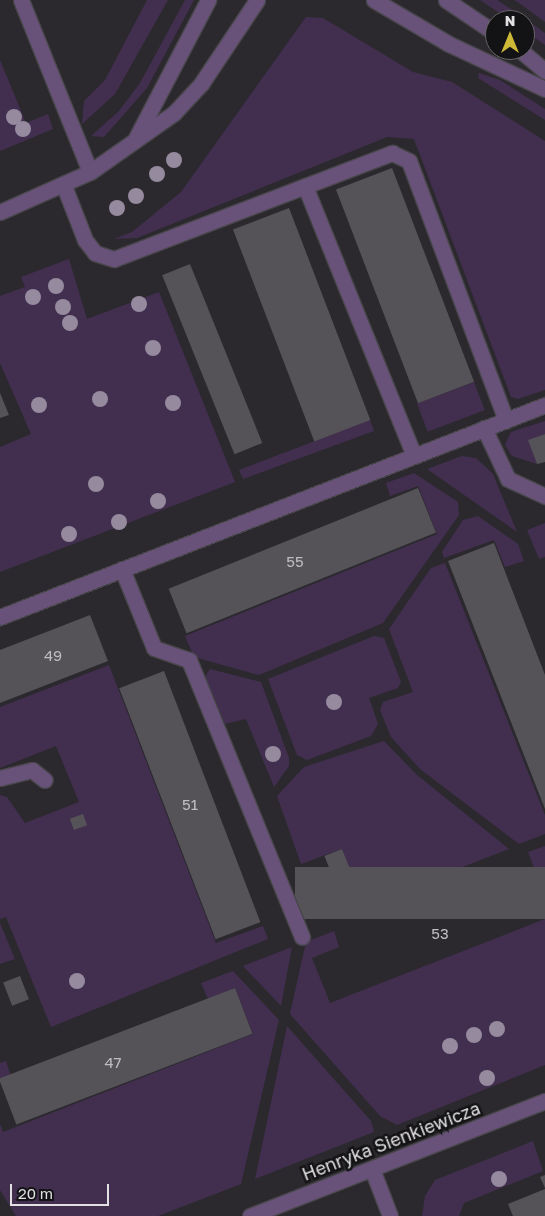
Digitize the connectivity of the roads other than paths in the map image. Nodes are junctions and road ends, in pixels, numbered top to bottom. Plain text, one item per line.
1 (21, 0) edge
2 (208, 0) edge
3 (257, 0) edge
4 (374, 0) edge
5 (446, 0) edge
6 (485, 26) edge
7 (532, 60) edge
8 (545, 71) edge
9 (545, 89) edge
10 (133, 144) junction
11 (90, 172) junction
12 (64, 186) junction
13 (305, 186) junction
14 (0, 212) edge
15 (545, 405) edge
16 (506, 420) junction
17 (484, 428) junction
18 (414, 456) junction
19 (545, 496) edge
20 (122, 569) junction
21 (0, 617) edge
22 (0, 778) edge
23 (45, 780) dead end
24 (302, 938) dead end
25 (545, 1102) edge
26 (372, 1169) junction
27 (250, 1216) edge
28 (390, 1216) edge

1 - 11 street
2 - 10 street
3 - 10 street
4 - 9 street
5 - 6 street
7 - 8 street
10 - 11 street
11 - 12 street
12 - 13 street
12 - 14 street
13 - 16 street
13 - 18 street
15 - 16 street
16 - 17 street
17 - 18 street
17 - 19 street
18 - 20 street
20 - 21 street
20 - 24 street
22 - 23 street
25 - 26 street, Henryka Sienkiewicza
26 - 27 street, Henryka Sienkiewicza
26 - 28 street

